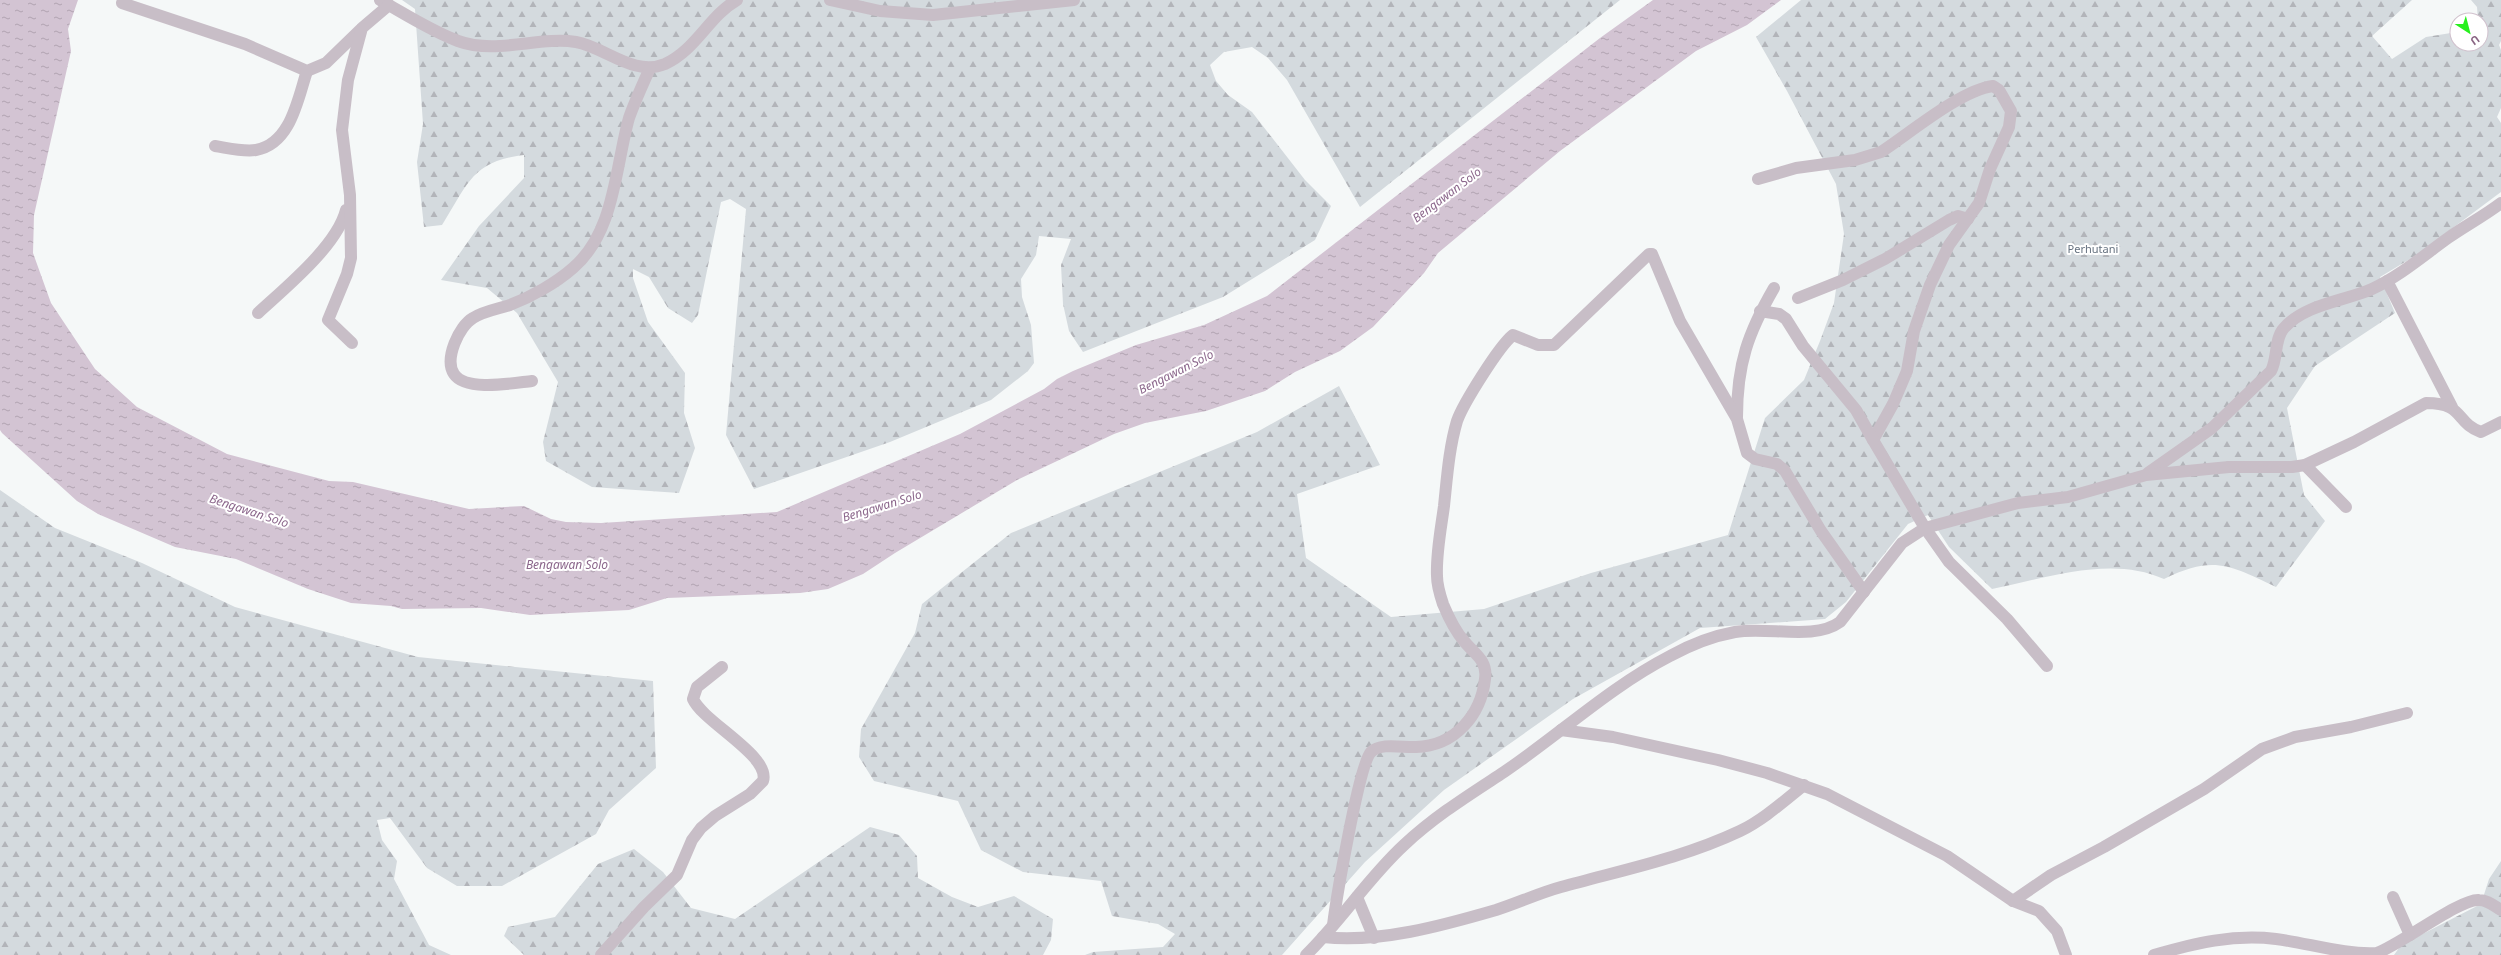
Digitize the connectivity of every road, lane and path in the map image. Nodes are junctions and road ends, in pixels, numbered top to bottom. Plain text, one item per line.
1 (737, 0) edge
2 (830, 0) edge
3 (1074, 0) edge
4 (122, 3) dead end
5 (385, 3) edge
6 (362, 28) junction
7 (650, 68) junction
8 (307, 71) junction
9 (216, 146) dead end
10 (1758, 179) dead end
11 (350, 195) junction
12 (2501, 203) edge
13 (1968, 219) junction
14 (2387, 281) junction
15 (1774, 288) dead end
16 (1798, 298) dead end
17 (1760, 311) junction
18 (258, 314) dead end
19 (352, 343) dead end
20 (532, 381) dead end
21 (2452, 407) junction
22 (1737, 419) junction
23 (2501, 422) edge
24 (1873, 440) junction
25 (2305, 464) junction
26 (2146, 475) junction
27 (2346, 507) dead end
28 (1924, 528) junction
29 (1864, 592) junction
30 (2047, 666) dead end
31 (722, 667) dead end
32 (2407, 714) dead end
33 (1561, 730) junction
34 (1804, 785) junction
35 (1357, 897) junction
36 (2393, 897) dead end
37 (2013, 901) junction
38 (2501, 910) edge
39 (1333, 925) junction
40 (2410, 935) junction
41 (1323, 937) junction
42 (1374, 938) junction
43 (1310, 953) edge
44 (601, 955) edge
45 (2066, 955) edge
46 (2154, 955) edge

1 - 7 street
2 - 3 street
4 - 8 street
5 - 6 street
5 - 7 street
6 - 8 street
6 - 11 street
7 - 20 street
8 - 9 street
10 - 13 street
11 - 18 street
11 - 19 street
12 - 14 street
13 - 16 street
13 - 24 street
14 - 21 street
14 - 26 street
15 - 17 street
17 - 22 street
17 - 24 street
21 - 23 street
21 - 25 street
22 - 29 street
22 - 39 street
24 - 28 street
25 - 26 street
25 - 27 street
26 - 28 street
28 - 29 street
28 - 30 street
29 - 33 street
31 - 44 street
32 - 37 street
33 - 34 street
33 - 35 street
34 - 37 street
34 - 42 street
35 - 39 street
35 - 42 street
36 - 40 street
37 - 45 street
38 - 40 street
39 - 41 street
40 - 46 street
41 - 42 street
41 - 43 street

